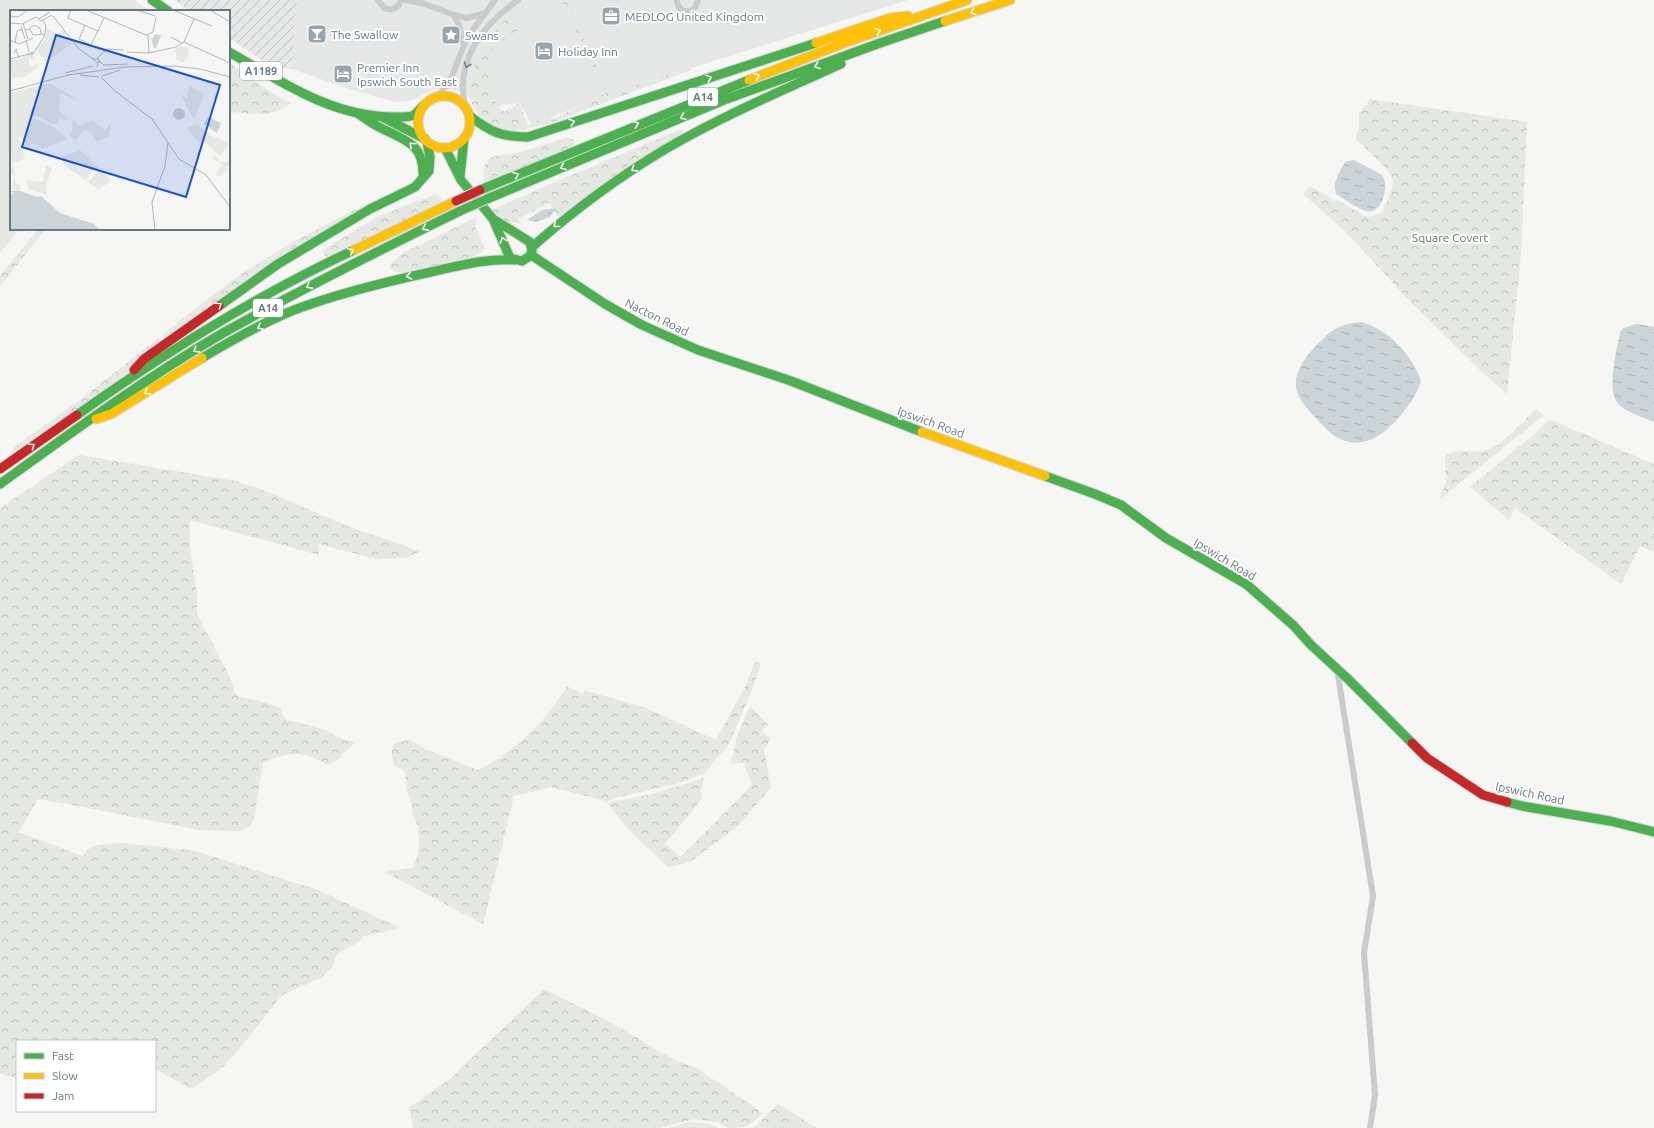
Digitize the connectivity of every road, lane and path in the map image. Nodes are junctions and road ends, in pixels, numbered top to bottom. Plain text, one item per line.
1 (152, 0) edge
2 (378, 0) edge
3 (401, 0) edge
4 (406, 0) edge
5 (495, 0) edge
6 (518, 0) edge
7 (677, 0) edge
8 (698, 0) edge
9 (967, 0) edge
10 (1010, 0) edge
11 (167, 10) edge
12 (930, 12) junction
13 (483, 14) junction
14 (454, 16) junction
15 (880, 43) junction
16 (464, 45) junction
17 (230, 53) edge
18 (436, 97) junction
19 (423, 106) junction
20 (465, 106) junction
21 (357, 113) junction
22 (470, 116) junction
23 (382, 117) junction
24 (464, 139) junction
25 (426, 140) junction
26 (445, 148) junction
27 (422, 179) junction
28 (461, 180) junction
29 (494, 220) junction
30 (532, 251) junction
31 (515, 260) junction
32 (784, 378) joint
33 (123, 382) junction
34 (86, 423) junction
35 (0, 469) edge
36 (0, 484) edge
37 (1337, 669) junction
38 (1654, 832) edge
39 (1370, 1128) edge

1 - 11 main road
2 - 3 street
4 - 14 street
5 - 13 street
6 -> 20 street
7 - 8 street
9 - 12 main road, A14
10 -> 15 main road, A14
22 -> 12 main road, A14
33 -> 12 main road, A14, bridge
13 - 14 street
13 - 16 street
14 - 16 street
15 -> 30 main road, A14
15 -> 34 main road, A14, bridge
16 - 18 street
17 - 21 main road, A1189
18 - 19 main road
18 - 20 main road
19 - 23 main road, A1189
19 - 25 main road
20 - 22 main road
21 - 23 main road, A1189
27 -> 21 main road
22 - 24 main road
23 - 25 main road, A1189
24 - 26 main road
24 - 28 main road
25 - 26 main road
25 - 27 main road, A14
26 - 28 main road
33 -> 27 main road, A14
28 - 29 main road
29 - 30 main road, Nacton Road
31 -> 29 main road
30 - 31 main road
30 - 32 main road, Nacton Road
31 -> 34 main road, A14
32 - 37 main road, Ipswich Road
35 -> 33 main road, A14
34 - 36 main road, A14
37 - 38 main road, Ipswich Road
37 - 39 street

